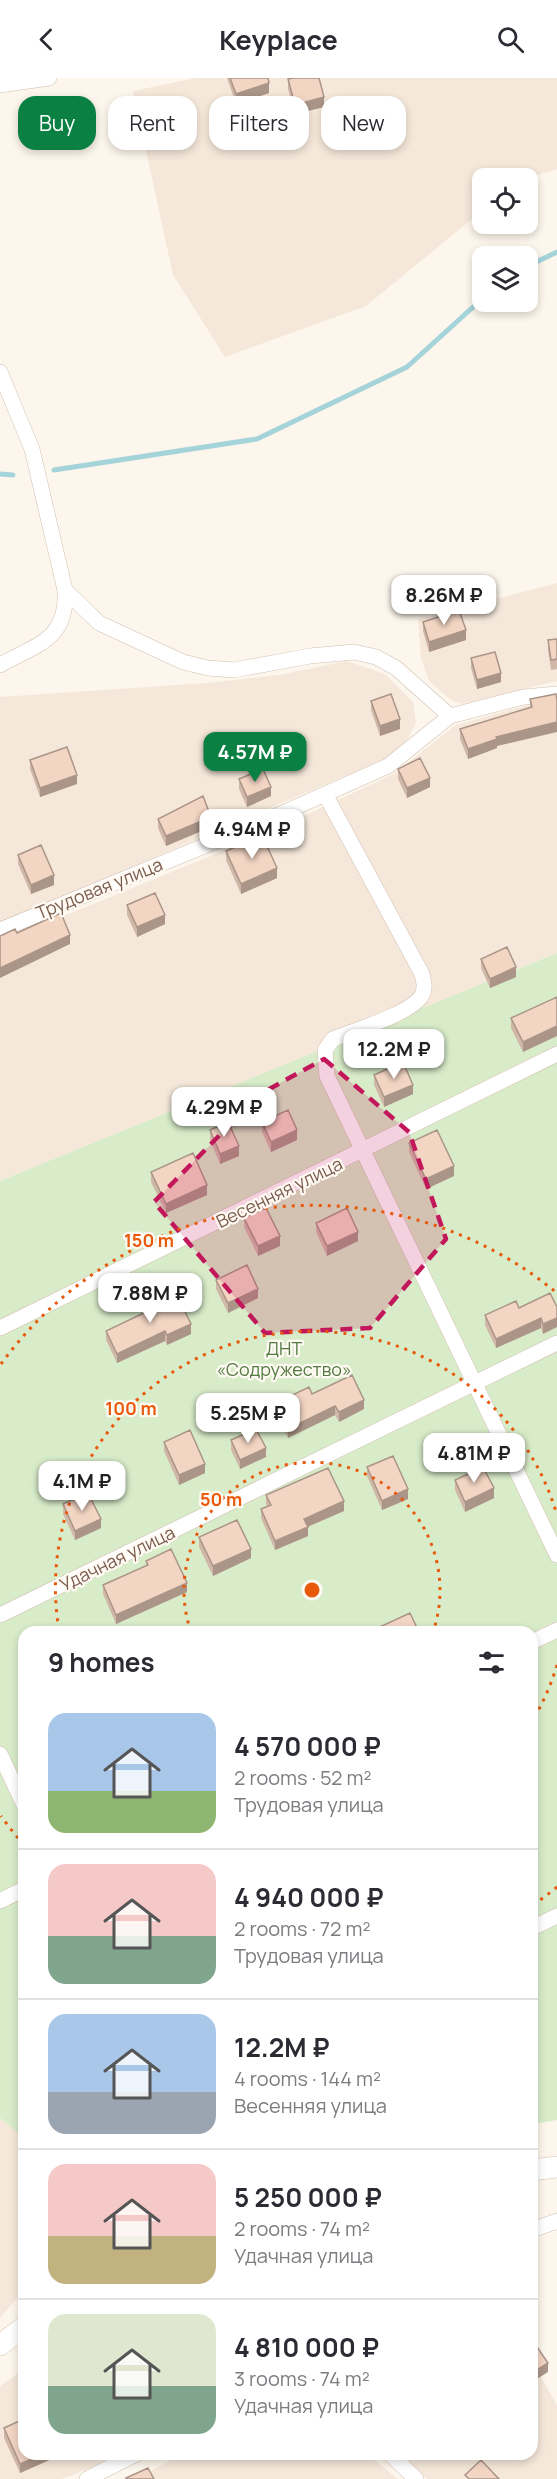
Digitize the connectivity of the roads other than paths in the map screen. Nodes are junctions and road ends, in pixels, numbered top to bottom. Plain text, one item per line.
1 (49, 78) edge
2 (0, 85) edge
3 (0, 372) edge
4 (65, 590) junction
5 (0, 665) edge
6 (557, 694) edge
7 (450, 716) junction
8 (325, 794) junction
9 (0, 930) edge
10 (557, 1054) edge
11 (363, 1151) junction
12 (0, 1328) edge
13 (557, 1343) edge
14 (475, 1383) junction
15 (557, 1555) edge
16 (0, 1615) edge
17 (557, 1630) edge
18 (538, 1639) edge
19 (0, 1754) edge
20 (18, 1792) edge
21 (18, 1893) edge
22 (0, 1901) edge
23 (557, 1916) edge
24 (538, 1925) edge
25 (557, 2167) edge
26 (538, 2169) edge
27 (557, 2221) edge
28 (538, 2228) edge
29 (18, 2332) edge
30 (0, 2345) edge
31 (124, 2460) edge
32 (396, 2460) edge
33 (87, 2479) edge
34 (416, 2479) edge

1 - 2 street
3 - 4 street
4 - 5 street
4 - 7 street
6 - 7 street, Трудовая улица
7 - 8 street, Трудовая улица
8 - 9 street, Трудовая улица
8 - 11 street
10 - 11 street, Весенняя улица
11 - 12 street, Весенняя улица
11 - 14 street
13 - 14 street, Удачная улица
14 - 15 street
14 - 16 street, Удачная улица
17 - 18 street
19 - 20 street
21 - 22 street
23 - 24 street
25 - 26 street
27 - 28 street
29 - 30 street
31 - 33 street
32 - 34 street

